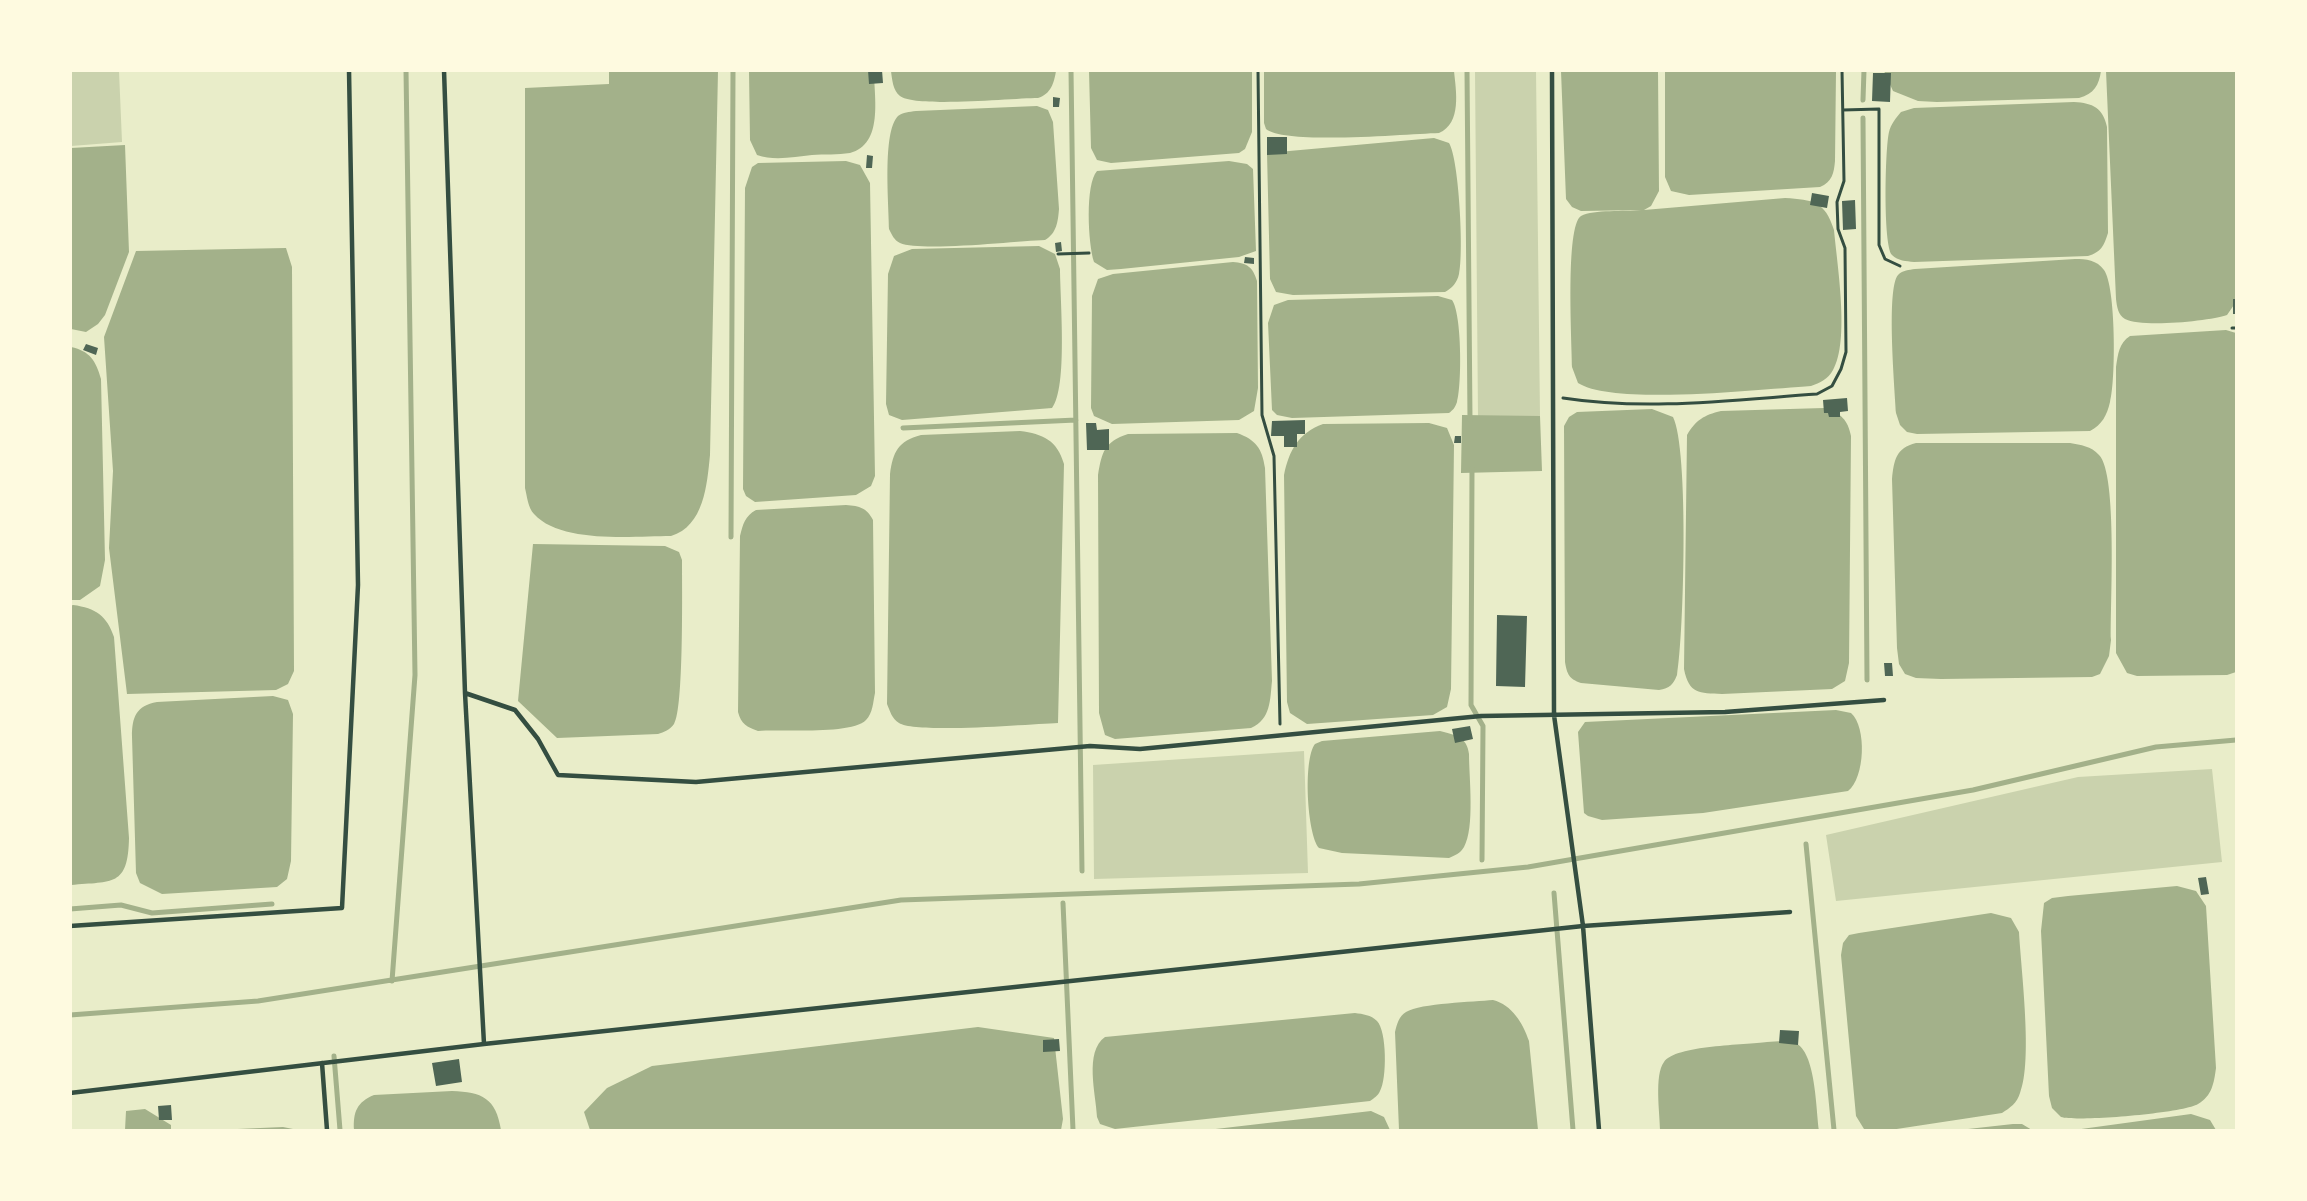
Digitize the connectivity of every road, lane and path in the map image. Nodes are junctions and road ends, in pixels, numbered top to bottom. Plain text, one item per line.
1 (350, 70) edge
2 (444, 70) edge
3 (1258, 70) edge
4 (1552, 70) edge
5 (1842, 70) edge
6 (1843, 110) junction
7 (1089, 253) dead end
8 (1058, 254) dead end
9 (1900, 266) dead end
10 (1558, 397) dead end
11 (465, 693) junction
12 (1884, 700) dead end
13 (1554, 715) junction
14 (1280, 731) dead end
15 (1790, 912) dead end
16 (70, 926) edge
17 (1583, 926) junction
18 (484, 1044) junction
19 (322, 1063) junction
20 (70, 1093) edge
21 (327, 1131) edge
22 (1599, 1131) edge

1 - 16 lane
2 - 11 lane
3 - 14 path
4 - 13 lane
5 - 6 path
6 - 9 path
6 - 10 path
7 - 8 path
11 - 13 lane
11 - 18 lane
12 - 13 lane
13 - 17 lane
15 - 17 lane
17 - 18 lane
17 - 22 lane
18 - 19 lane
19 - 20 lane
19 - 21 lane

